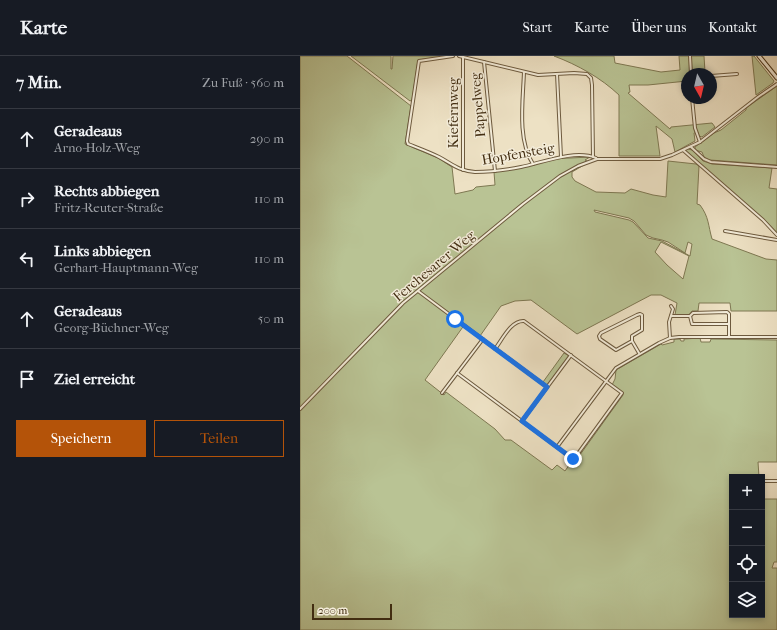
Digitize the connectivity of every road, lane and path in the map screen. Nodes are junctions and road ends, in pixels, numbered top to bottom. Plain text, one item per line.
1 (453, 56) edge
2 (459, 56) edge
3 (690, 56) edge
4 (759, 56) edge
5 (463, 57) edge
6 (484, 62) junction
7 (691, 68) edge
8 (524, 72) junction
9 (557, 74) junction
10 (737, 74) dead end
11 (717, 76) edge
12 (777, 78) edge
13 (777, 84) edge
14 (693, 104) edge
15 (700, 142) junction
16 (691, 147) junction
17 (684, 150) junction
18 (561, 157) junction
19 (592, 157) junction
20 (597, 158) junction
21 (533, 164) junction
22 (777, 167) edge
23 (463, 170) junction
24 (494, 170) junction
25 (725, 231) dead end
26 (777, 235) edge
27 (777, 240) edge
28 (418, 291) junction
29 (671, 306) dead end
30 (671, 316) junction
31 (690, 316) junction
32 (729, 324) junction
33 (729, 337) junction
34 (777, 337) edge
35 (670, 338) junction
36 (483, 340) junction
37 (632, 341) junction
38 (495, 349) junction
39 (639, 354) junction
40 (571, 355) junction
41 (457, 373) junction
42 (605, 381) junction
43 (547, 387) junction
44 (442, 393) dead end
45 (300, 409) edge
46 (522, 421) junction
47 (557, 447) junction
48 (765, 481) edge
49 (777, 481) edge

1 - 23 street, Hopfensteig
2 - 5 street
3 - 7 street
4 - 12 main road
5 - 6 street
5 - 23 street, Kiefernweg
6 - 8 street
6 - 24 street, Pappelweg
8 - 9 street
8 - 21 street
9 - 18 street
9 - 19 street
10 - 11 street
13 - 15 street, Ferchesarer Weg
14 - 15 street
15 - 16 street, Ferchesarer Weg
16 - 17 street, Ferchesarer Weg
16 - 22 street
17 - 20 street, Ferchesarer Weg
17 - 26 street
18 - 19 street, Hopfensteig
18 - 21 street, Hopfensteig
19 - 20 street, Ferchesarer Weg
20 - 28 street, Ferchesarer Weg
21 - 24 street, Hopfensteig
23 - 24 street, Hopfensteig
25 - 27 street
28 - 36 street
28 - 45 street, Ferchesarer Weg
29 - 30 street
30 - 31 street
30 - 35 street
31 - 32 street
31 - 32 street
32 - 33 street
33 - 34 street
33 - 35 street
35 - 39 street
36 - 38 street
36 - 41 street
37 - 37 street
37 - 39 street
38 - 40 street
38 - 43 street
39 - 42 street
40 - 42 street
40 - 43 street
41 - 44 street
41 - 46 street
42 - 47 street
42 - 47 street
43 - 46 street
46 - 47 street
48 - 49 street

